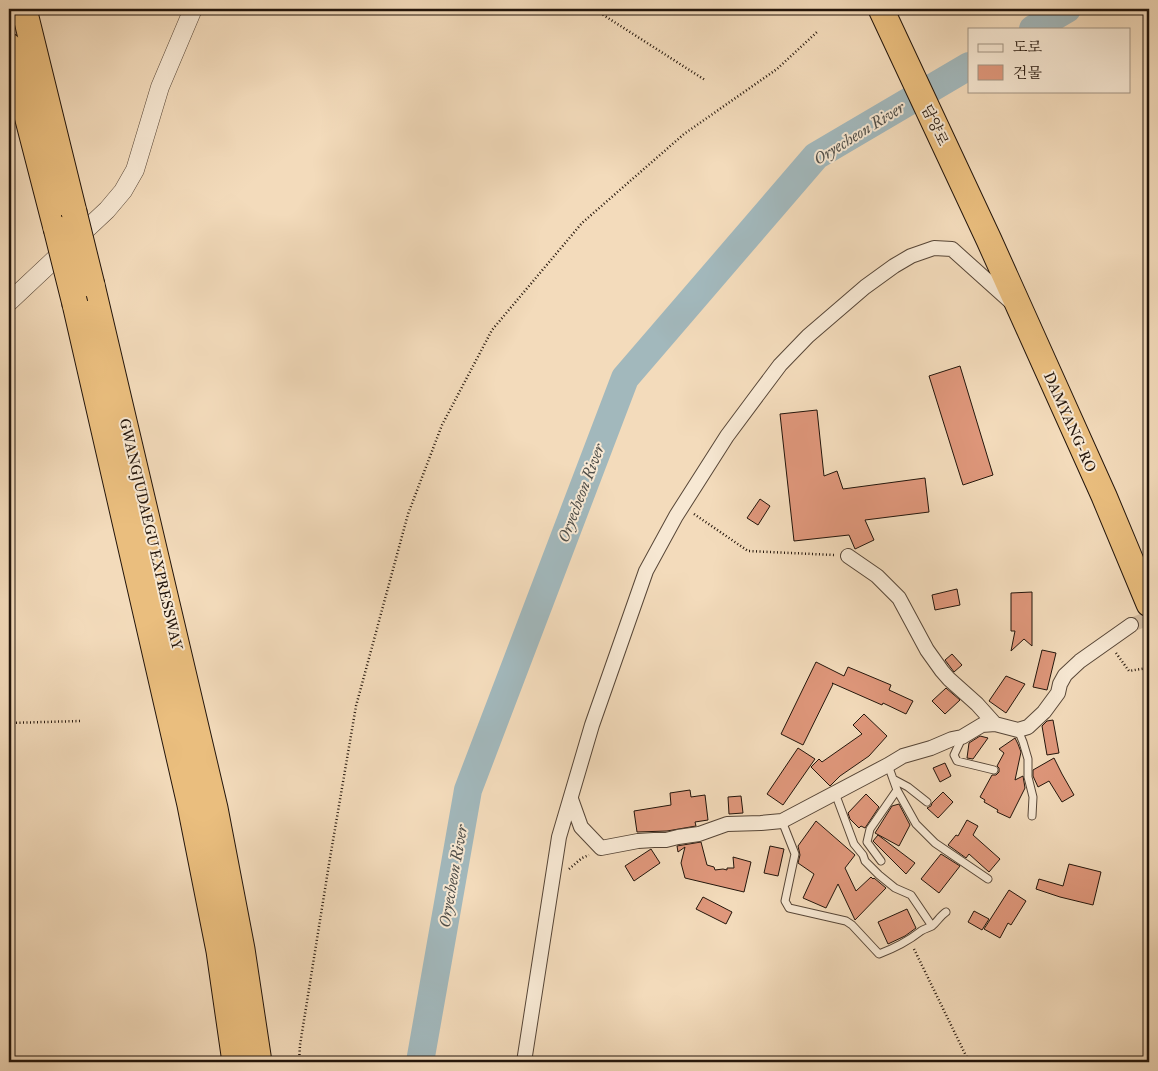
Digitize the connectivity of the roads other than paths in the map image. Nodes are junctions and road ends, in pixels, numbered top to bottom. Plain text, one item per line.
1 (24, 9) edge
2 (193, 9) edge
3 (881, 9) edge
4 (9, 46) edge
5 (989, 240) joint
6 (9, 302) edge
7 (1021, 311) junction
8 (848, 556) road end
9 (1149, 604) edge
10 (1131, 625) tunnel mouth
11 (995, 724) junction
12 (1018, 730) junction
13 (962, 737) junction
14 (888, 765) junction
15 (994, 770) dead end
16 (893, 779) junction
17 (897, 790) junction
18 (835, 793) junction
19 (571, 799) junction
20 (927, 802) dead end
21 (1032, 816) dead end
22 (782, 821) junction
23 (881, 861) dead end
24 (988, 879) dead end
25 (946, 912) dead end
26 (932, 926) junction
27 (235, 1062) edge
28 (259, 1062) edge
29 (524, 1062) edge

1 - 28 highway, GWANGJUDAEGU EXPRESSWAY, bridge
2 - 6 street
3 - 5 highway, 담양로
4 - 27 highway, GWANGJUDAEGU EXPRESSWAY, bridge
5 - 7 highway, DAMYANG-RO
7 - 9 highway, DAMYANG-RO
7 - 19 street
8 - 11 street
10 - 12 street
11 - 12 street
11 - 13 street
12 - 21 lane
13 - 14 street
13 - 15 lane
14 - 16 lane
14 - 18 street
16 - 17 lane
16 - 20 lane
17 - 23 lane
17 - 24 lane
18 - 22 street
18 - 26 lane
19 - 22 street
19 - 29 street
22 - 26 lane
25 - 26 lane

